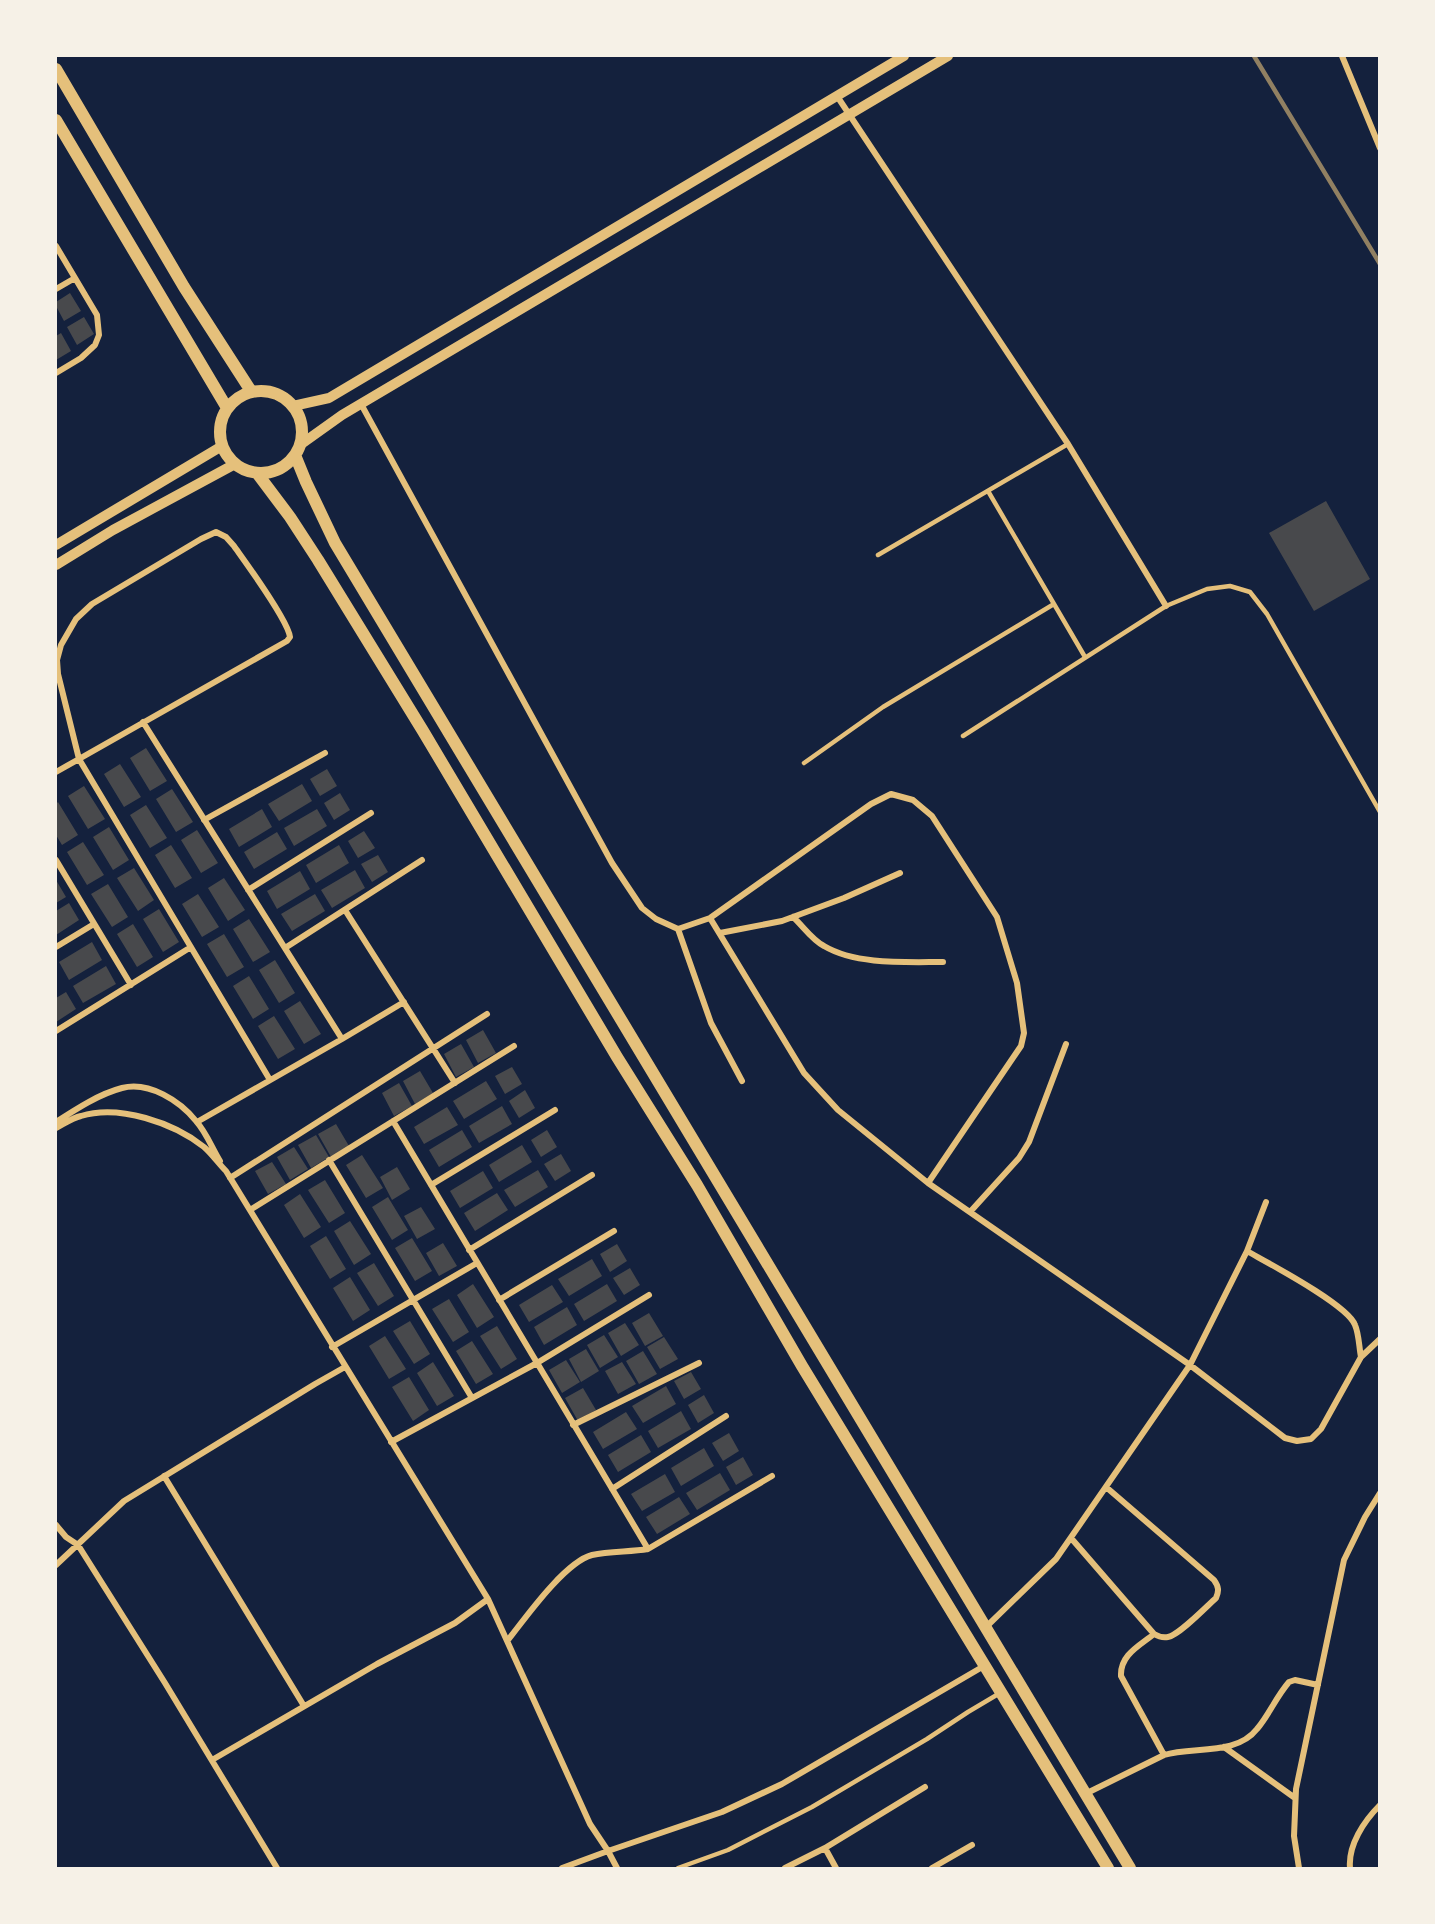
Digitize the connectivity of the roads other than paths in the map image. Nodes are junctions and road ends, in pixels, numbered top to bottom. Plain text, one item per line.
1 (904, 56) edge
2 (948, 56) edge
3 (1342, 56) edge
4 (56, 69) edge
5 (837, 96) junction
6 (849, 114) junction
7 (56, 120) edge
8 (1380, 148) edge
9 (56, 246) edge
10 (75, 278) junction
11 (56, 290) edge
12 (56, 373) edge
13 (251, 391) junction
14 (361, 404) junction
15 (294, 406) junction
16 (227, 408) junction
17 (1068, 444) junction
18 (222, 446) junction
19 (298, 450) junction
20 (235, 464) junction
21 (257, 473) junction
22 (988, 490) junction
23 (56, 545) edge
24 (878, 555) dead end
25 (56, 565) edge
26 (1054, 603) junction
27 (1166, 606) junction
28 (1085, 657) junction
29 (143, 722) junction
30 (963, 736) dead end
31 (325, 753) dead end
32 (79, 759) junction
33 (804, 763) dead end
34 (56, 772) edge
35 (1380, 812) edge
36 (371, 813) dead end
37 (204, 820) junction
38 (56, 860) edge
39 (422, 860) dead end
40 (900, 873) dead end
41 (248, 890) junction
42 (345, 909) junction
43 (794, 917) junction
44 (710, 918) junction
45 (94, 924) junction
46 (678, 929) junction
47 (720, 933) junction
48 (56, 947) edge
49 (191, 947) junction
50 (285, 948) junction
51 (943, 962) dead end
52 (131, 985) junction
53 (404, 1002) junction
54 (487, 1014) dead end
55 (56, 1031) edge
56 (342, 1039) junction
57 (1065, 1044) dead end
58 (514, 1046) dead end
59 (433, 1049) junction
60 (270, 1080) junction
61 (742, 1080) dead end
62 (454, 1083) junction
63 (555, 1110) dead end
64 (393, 1121) junction
65 (56, 1122) edge
66 (197, 1122) junction
67 (56, 1128) edge
68 (329, 1160) junction
69 (228, 1175) junction
70 (592, 1175) dead end
71 (928, 1183) junction
72 (431, 1185) junction
73 (1266, 1202) dead end
74 (250, 1210) junction
75 (970, 1212) junction
76 (614, 1231) dead end
77 (469, 1250) junction
78 (1247, 1251) junction
79 (477, 1263) junction
80 (649, 1295) dead end
81 (414, 1300) junction
82 (499, 1300) junction
83 (1380, 1340) edge
84 (333, 1347) junction
85 (1361, 1357) junction
86 (537, 1363) junction
87 (699, 1363) dead end
88 (1190, 1365) junction
89 (345, 1368) junction
90 (472, 1398) junction
91 (726, 1416) dead end
92 (573, 1425) junction
93 (391, 1442) junction
94 (164, 1476) junction
95 (771, 1476) dead end
96 (1106, 1487) junction
97 (612, 1489) junction
98 (1380, 1493) edge
99 (1376, 1505) edge
100 (56, 1525) edge
101 (1071, 1538) junction
102 (78, 1545) junction
103 (648, 1549) junction
104 (56, 1565) edge
105 (488, 1599) junction
106 (986, 1628) junction
107 (1154, 1634) junction
108 (508, 1640) junction
109 (1002, 1655) junction
110 (984, 1666) junction
111 (1318, 1684) junction
112 (1000, 1693) junction
113 (304, 1706) junction
114 (1224, 1747) junction
115 (1164, 1755) junction
116 (212, 1760) junction
117 (925, 1787) dead end
118 (1085, 1794) junction
119 (1295, 1798) junction
120 (1380, 1805) edge
121 (972, 1845) dead end
122 (825, 1848) junction
123 (608, 1851) junction
124 (277, 1869) edge
125 (562, 1869) edge
126 (616, 1869) edge
127 (678, 1869) edge
128 (785, 1869) edge
129 (836, 1869) edge
130 (932, 1869) edge
131 (1108, 1869) edge
132 (1130, 1869) edge
133 (1299, 1869) edge
134 (1350, 1869) edge

1 - 5 street
2 - 6 street
3 - 8 street
4 - 13 main road
5 - 6 street
5 - 15 street
6 - 14 street
6 - 17 street
7 - 16 main road
9 - 10 street
10 - 11 street
10 - 12 street
13 - 15 main road
13 - 16 main road
14 - 19 street
14 - 46 street
15 - 19 main road
16 - 18 main road
17 - 22 lane
17 - 27 street
18 - 20 main road
18 - 23 street
19 - 21 main road
19 - 106 main road
20 - 21 main road
20 - 25 street
21 - 110 main road
22 - 24 lane
22 - 26 lane
26 - 28 lane
26 - 33 lane
27 - 28 lane
27 - 35 lane
28 - 30 lane
29 - 32 street
29 - 32 street
29 - 37 street
31 - 37 street
32 - 34 street
32 - 49 street
36 - 41 street
37 - 41 street
38 - 45 street
39 - 42 street
40 - 43 street
41 - 50 street
42 - 50 street
42 - 53 street
43 - 47 street
43 - 51 street
44 - 46 street
44 - 47 street
44 - 71 street
45 - 48 street
45 - 52 street
46 - 61 street
47 - 71 street
49 - 52 street
49 - 60 street
50 - 56 street
52 - 55 street
53 - 56 street
53 - 59 street
54 - 59 street
56 - 60 street
57 - 75 street
58 - 62 street
59 - 62 street
59 - 69 street
60 - 66 street
62 - 64 street
63 - 72 street
64 - 68 street
64 - 72 street
65 - 66 street
66 - 69 street
67 - 69 street
68 - 74 street
68 - 81 street
69 - 74 street
70 - 77 street
71 - 75 street
72 - 77 street
73 - 78 street
74 - 84 street
75 - 88 street
76 - 82 street
77 - 79 street
78 - 85 street
78 - 88 street
79 - 81 street
79 - 82 street
80 - 86 street
81 - 84 street
81 - 90 street
82 - 86 street
83 - 85 street
84 - 89 street
85 - 88 street
86 - 90 street
86 - 92 street
87 - 92 street
88 - 96 street
89 - 93 street
89 - 94 street
90 - 93 street
91 - 97 street
92 - 97 street
93 - 105 street
94 - 102 street
94 - 113 street
95 - 103 street
96 - 101 street
96 - 107 street
97 - 103 street
98 - 99 street
99 - 111 street
100 - 102 street
101 - 106 street
101 - 107 street
102 - 104 street
102 - 116 street
103 - 108 street
105 - 108 street
105 - 113 street
106 - 109 main road
107 - 115 street
108 - 123 street
109 - 110 main road
109 - 118 main road
110 - 112 main road
110 - 123 street
111 - 114 street
111 - 119 street
112 - 127 lane
112 - 131 main road
113 - 116 street
114 - 115 street
114 - 119 street
115 - 118 street
116 - 124 street
117 - 122 street
118 - 132 main road
119 - 133 street
120 - 134 street
121 - 130 street
122 - 128 street
122 - 129 street
123 - 125 street
123 - 126 street

